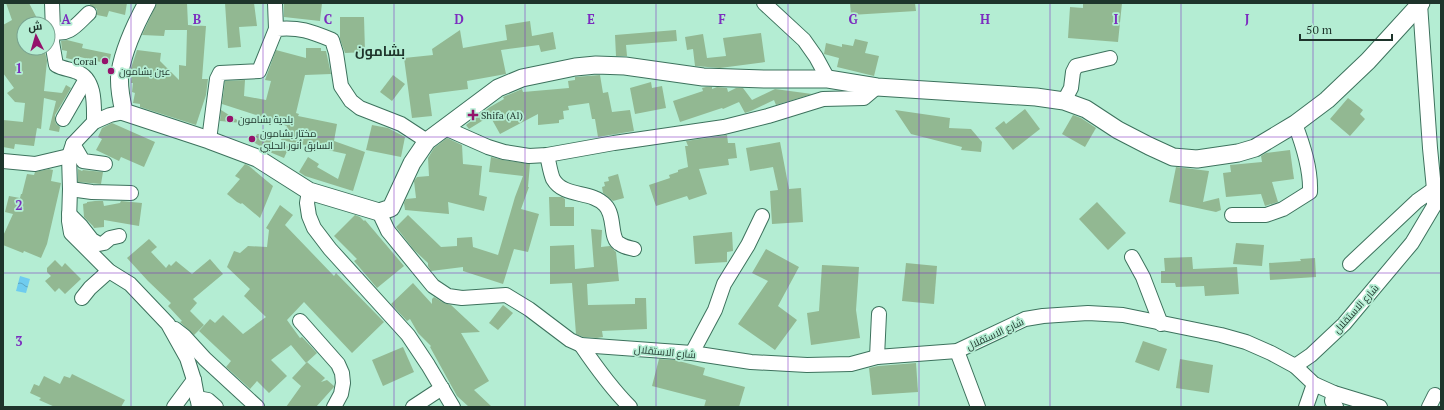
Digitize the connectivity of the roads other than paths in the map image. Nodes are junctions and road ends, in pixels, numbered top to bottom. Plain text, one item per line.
1 (52, 3) edge
2 (147, 3) edge
3 (275, 3) edge
4 (764, 3) edge
5 (1421, 4) edge
6 (89, 13) dead end
7 (52, 16) edge
8 (276, 29) junction
9 (56, 32) edge
10 (54, 56) edge
11 (1110, 58) dead end
12 (86, 79) junction
13 (828, 79) junction
14 (877, 87) junction
15 (1064, 101) junction
16 (124, 112) junction
17 (63, 119) dead end
18 (94, 122) junction
19 (1296, 124) junction
20 (445, 128) junction
21 (209, 140) junction
22 (427, 141) junction
23 (71, 150) junction
24 (547, 155) junction
25 (3, 161) edge
26 (105, 164) dead end
27 (1436, 183) edge
28 (70, 189) junction
29 (309, 191) junction
30 (131, 194) dead end
31 (379, 212) junction
32 (69, 214) junction
33 (762, 216) dead end
34 (1232, 216) dead end
35 (119, 236) dead end
36 (634, 249) dead end
37 (1132, 257) dead end
38 (1350, 264) dead end
39 (109, 271) junction
40 (82, 298) dead end
41 (879, 314) dead end
42 (300, 321) dead end
43 (168, 324) junction
44 (1161, 324) junction
45 (581, 345) junction
46 (957, 351) junction
47 (692, 353) junction
48 (877, 357) junction
49 (1295, 366) junction
50 (194, 380) junction
51 (1314, 384) junction
52 (442, 388) junction
53 (1334, 393) junction
54 (198, 403) edge
55 (174, 407) edge
56 (216, 407) edge
57 (257, 407) edge
58 (334, 407) edge
59 (413, 407) edge
60 (453, 407) edge
61 (630, 407) edge
62 (978, 407) edge
63 (1306, 407) edge
64 (1336, 407) edge
65 (1380, 407) edge

1 - 7 street
2 - 16 main road
3 - 8 street
4 - 13 street
5 - 19 main road
5 - 27 street, شارع الاستقلال
6 - 9 street
8 - 21 street
8 - 22 street
10 - 12 street
11 - 15 street
12 - 17 street
12 - 18 street
13 - 14 main road
13 - 20 main road
14 - 15 main road
14 - 24 street
15 - 19 main road
16 - 18 street
16 - 21 main road
18 - 23 street
19 - 34 street
20 - 22 main road
20 - 24 street
21 - 29 main road
22 - 31 main road
23 - 25 street
23 - 26 street
23 - 28 street
24 - 36 street
27 - 38 street
27 - 49 street, شارع الاستقلال
28 - 30 street
28 - 32 street
29 - 31 main road
29 - 52 street
31 - 45 street, شارع الاستقلال
32 - 35 street
32 - 39 street
33 - 47 street
37 - 44 street
39 - 40 street
39 - 43 street
41 - 48 street
42 - 58 street
43 - 50 street
43 - 57 street
44 - 46 street, شارع الاستقلال
44 - 49 street, شارع الاستقلال
45 - 47 street, شارع الاستقلال
45 - 61 street
46 - 48 street, شارع الاستقلال
46 - 62 street
47 - 48 street, شارع الاستقلال
49 - 51 street
50 - 54 street
50 - 55 street
51 - 53 street
51 - 63 street
52 - 59 street
52 - 60 street
53 - 64 street
53 - 65 street
54 - 56 street

